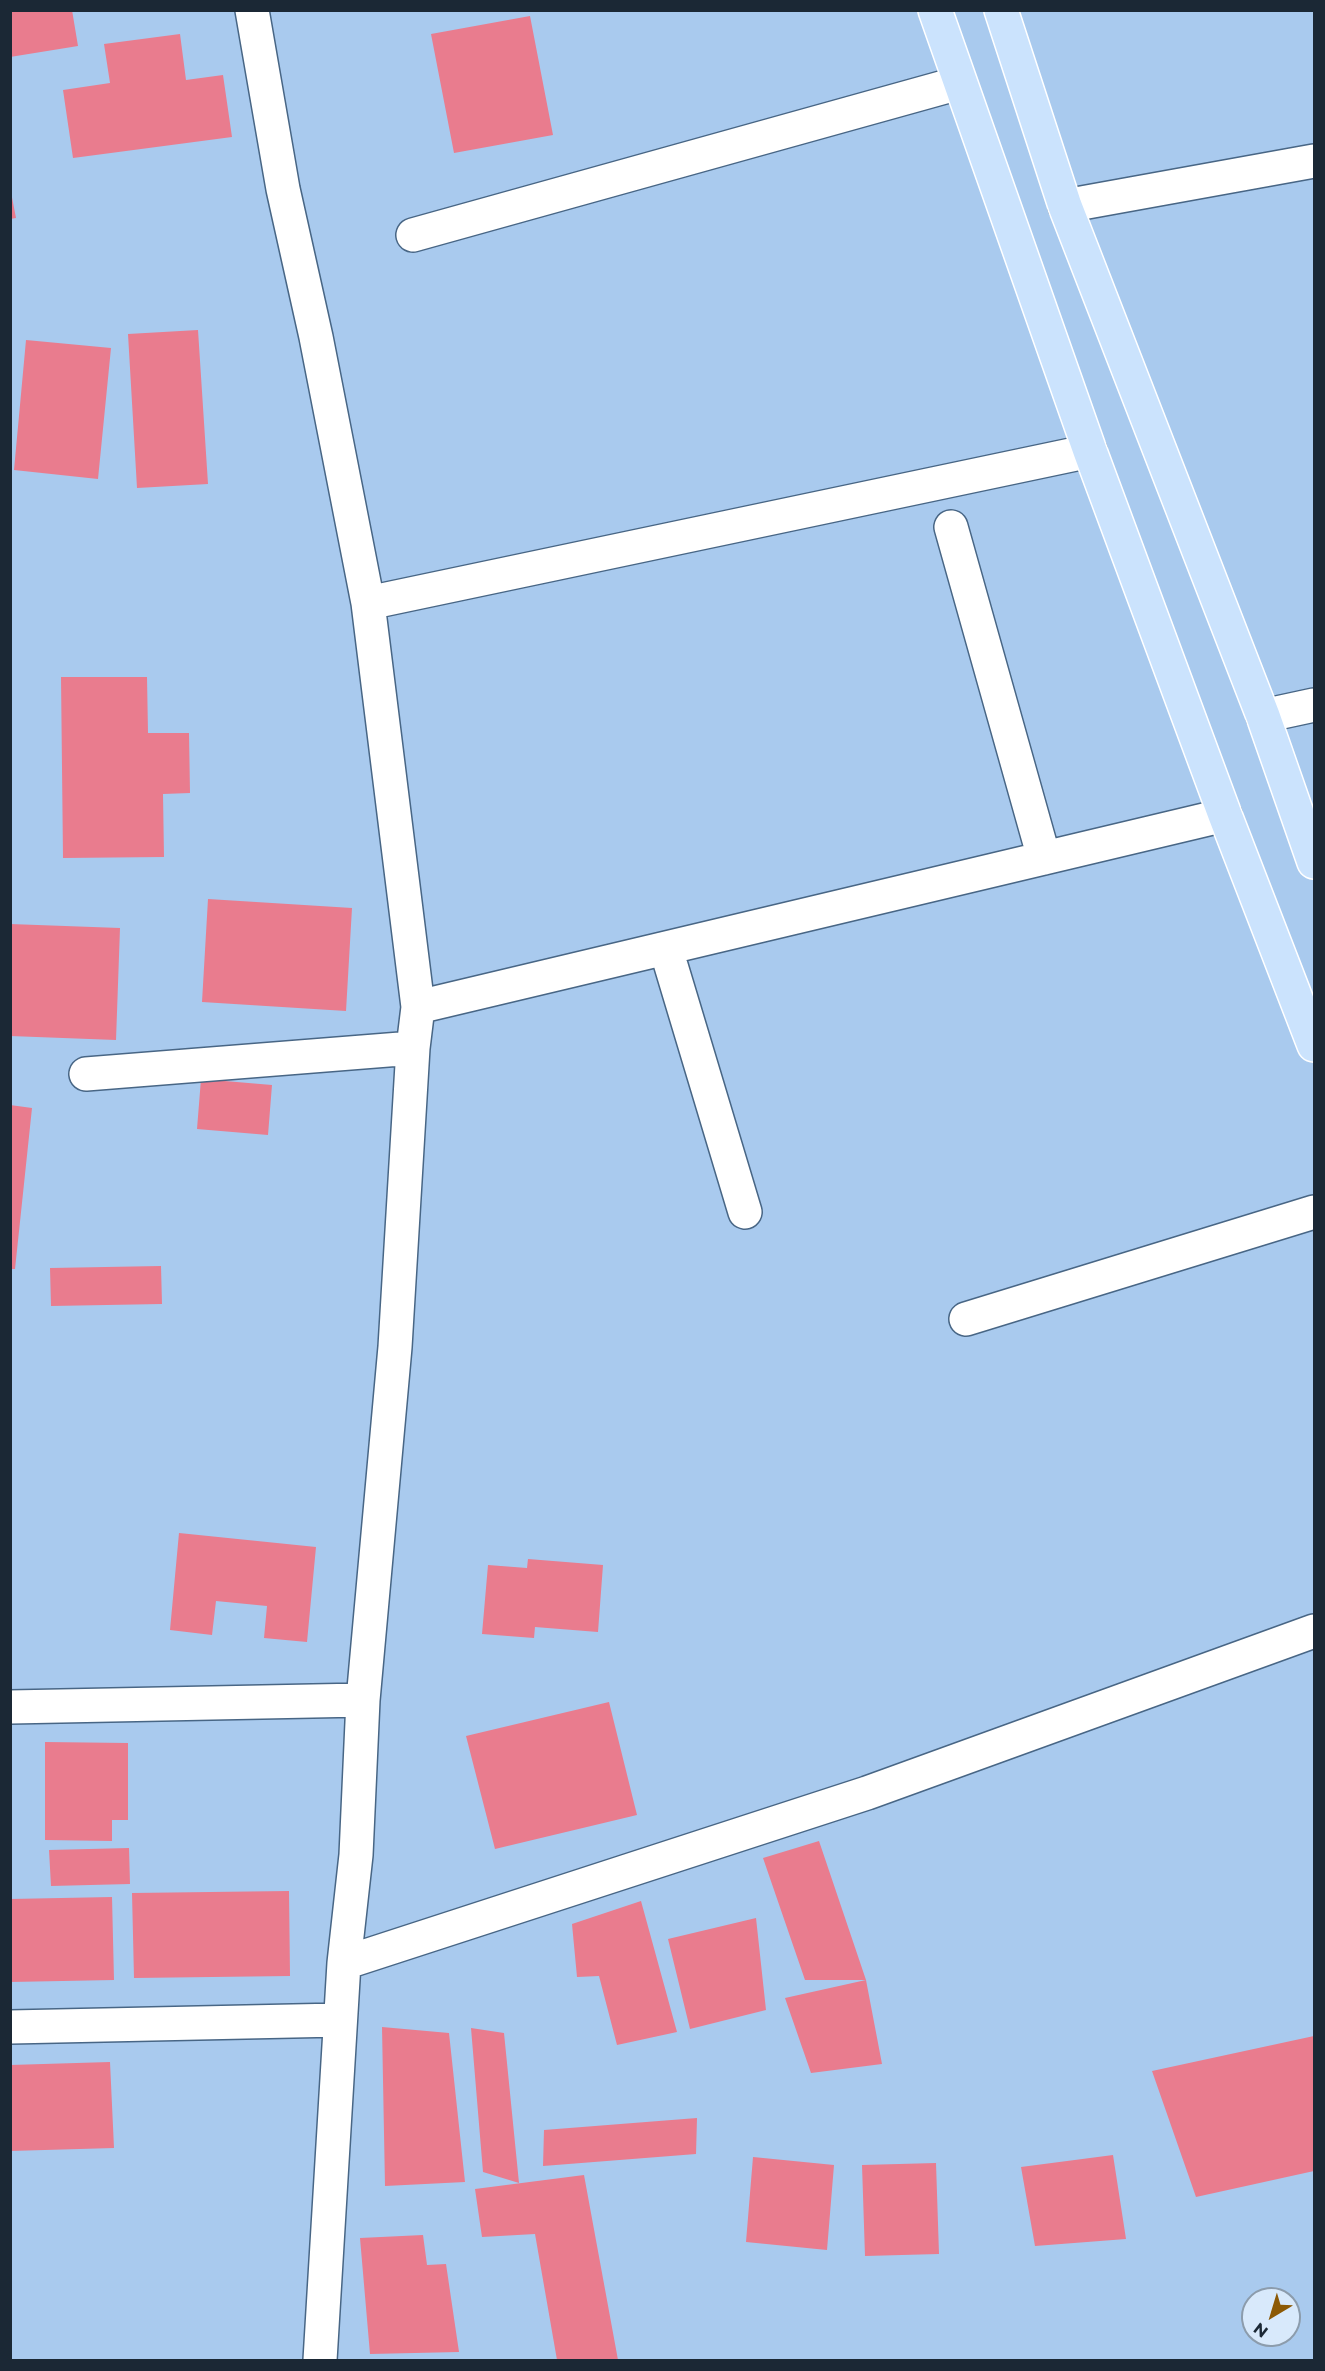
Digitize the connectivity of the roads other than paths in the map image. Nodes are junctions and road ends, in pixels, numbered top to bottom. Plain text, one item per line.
1 (252, 10) edge
2 (935, 10) edge
3 (1001, 10) edge
4 (959, 83) junction
5 (1314, 160) edge
6 (1065, 206) junction
7 (413, 235) dead end
8 (1090, 451) junction
9 (951, 527) dead end
10 (368, 603) junction
11 (1314, 705) edge
12 (1263, 716) junction
13 (1225, 815) junction
14 (1044, 858) junction
15 (1314, 862) edge
16 (666, 949) junction
17 (418, 1007) junction
18 (1314, 1045) edge
19 (413, 1048) junction
20 (86, 1074) dead end
21 (745, 1212) dead end
22 (1314, 1212) edge
23 (966, 1319) dead end
24 (1314, 1631) edge
25 (363, 1700) junction
26 (10, 1707) edge
27 (344, 1963) junction
28 (340, 2020) junction
29 (10, 2026) edge
30 (320, 2361) edge

1 - 10 street
2 - 4 main road
3 - 6 main road
4 - 7 street
4 - 8 main road
5 - 6 street
6 - 12 main road
8 - 10 street
8 - 13 main road
9 - 14 street
10 - 17 street
11 - 12 street
12 - 15 main road
13 - 14 street
13 - 18 main road
14 - 16 street
16 - 17 street
16 - 21 street
17 - 19 street
19 - 20 street
19 - 25 street
22 - 23 street
24 - 27 street
25 - 26 street
25 - 27 street
27 - 28 street
28 - 29 street
28 - 30 street

